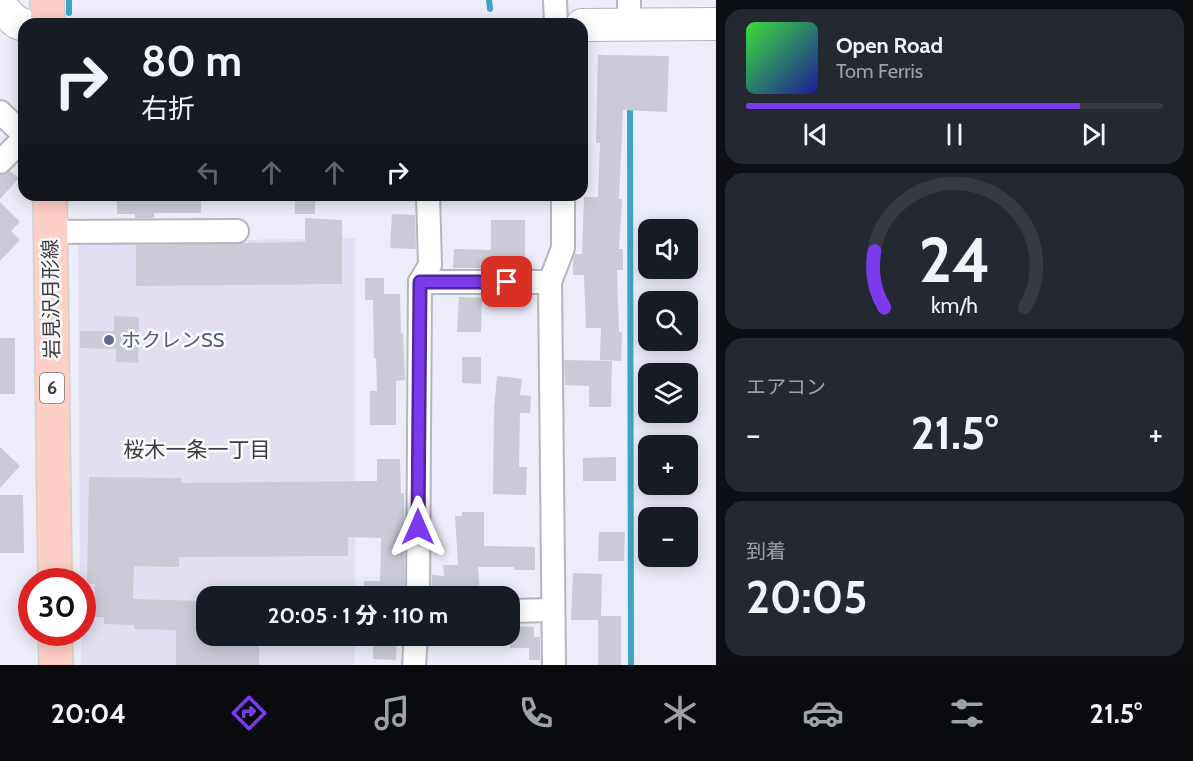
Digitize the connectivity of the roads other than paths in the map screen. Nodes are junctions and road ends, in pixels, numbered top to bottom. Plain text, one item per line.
1 (47, 0) edge
2 (555, 0) edge
3 (0, 6) edge
4 (629, 13) edge
5 (48, 18) edge
6 (556, 18) edge
7 (18, 23) edge
8 (588, 24) edge
9 (716, 24) edge
10 (0, 112) edge
11 (18, 130) edge
12 (18, 142) edge
13 (0, 162) edge
14 (50, 201) edge
15 (428, 201) edge
16 (563, 201) edge
17 (237, 231) dead end
18 (50, 232) junction
19 (420, 282) junction
20 (550, 282) junction
21 (55, 568) edge
22 (418, 586) edge
23 (553, 610) junction
24 (520, 611) edge
25 (55, 646) edge
26 (415, 646) edge
27 (56, 665) edge
28 (414, 665) edge
29 (554, 665) edge

1 - 5 main road
2 - 6 street
3 - 7 street
4 - 8 street
4 - 9 street
10 - 11 street
12 - 13 street
14 - 18 main road, 岩見沢月形線 / 6
15 - 19 street
16 - 20 street
17 - 18 street
18 - 21 main road, 岩見沢月形線 / 6
19 - 20 street
19 - 22 street
20 - 23 street
23 - 24 street
23 - 29 street
25 - 27 main road
26 - 28 street

